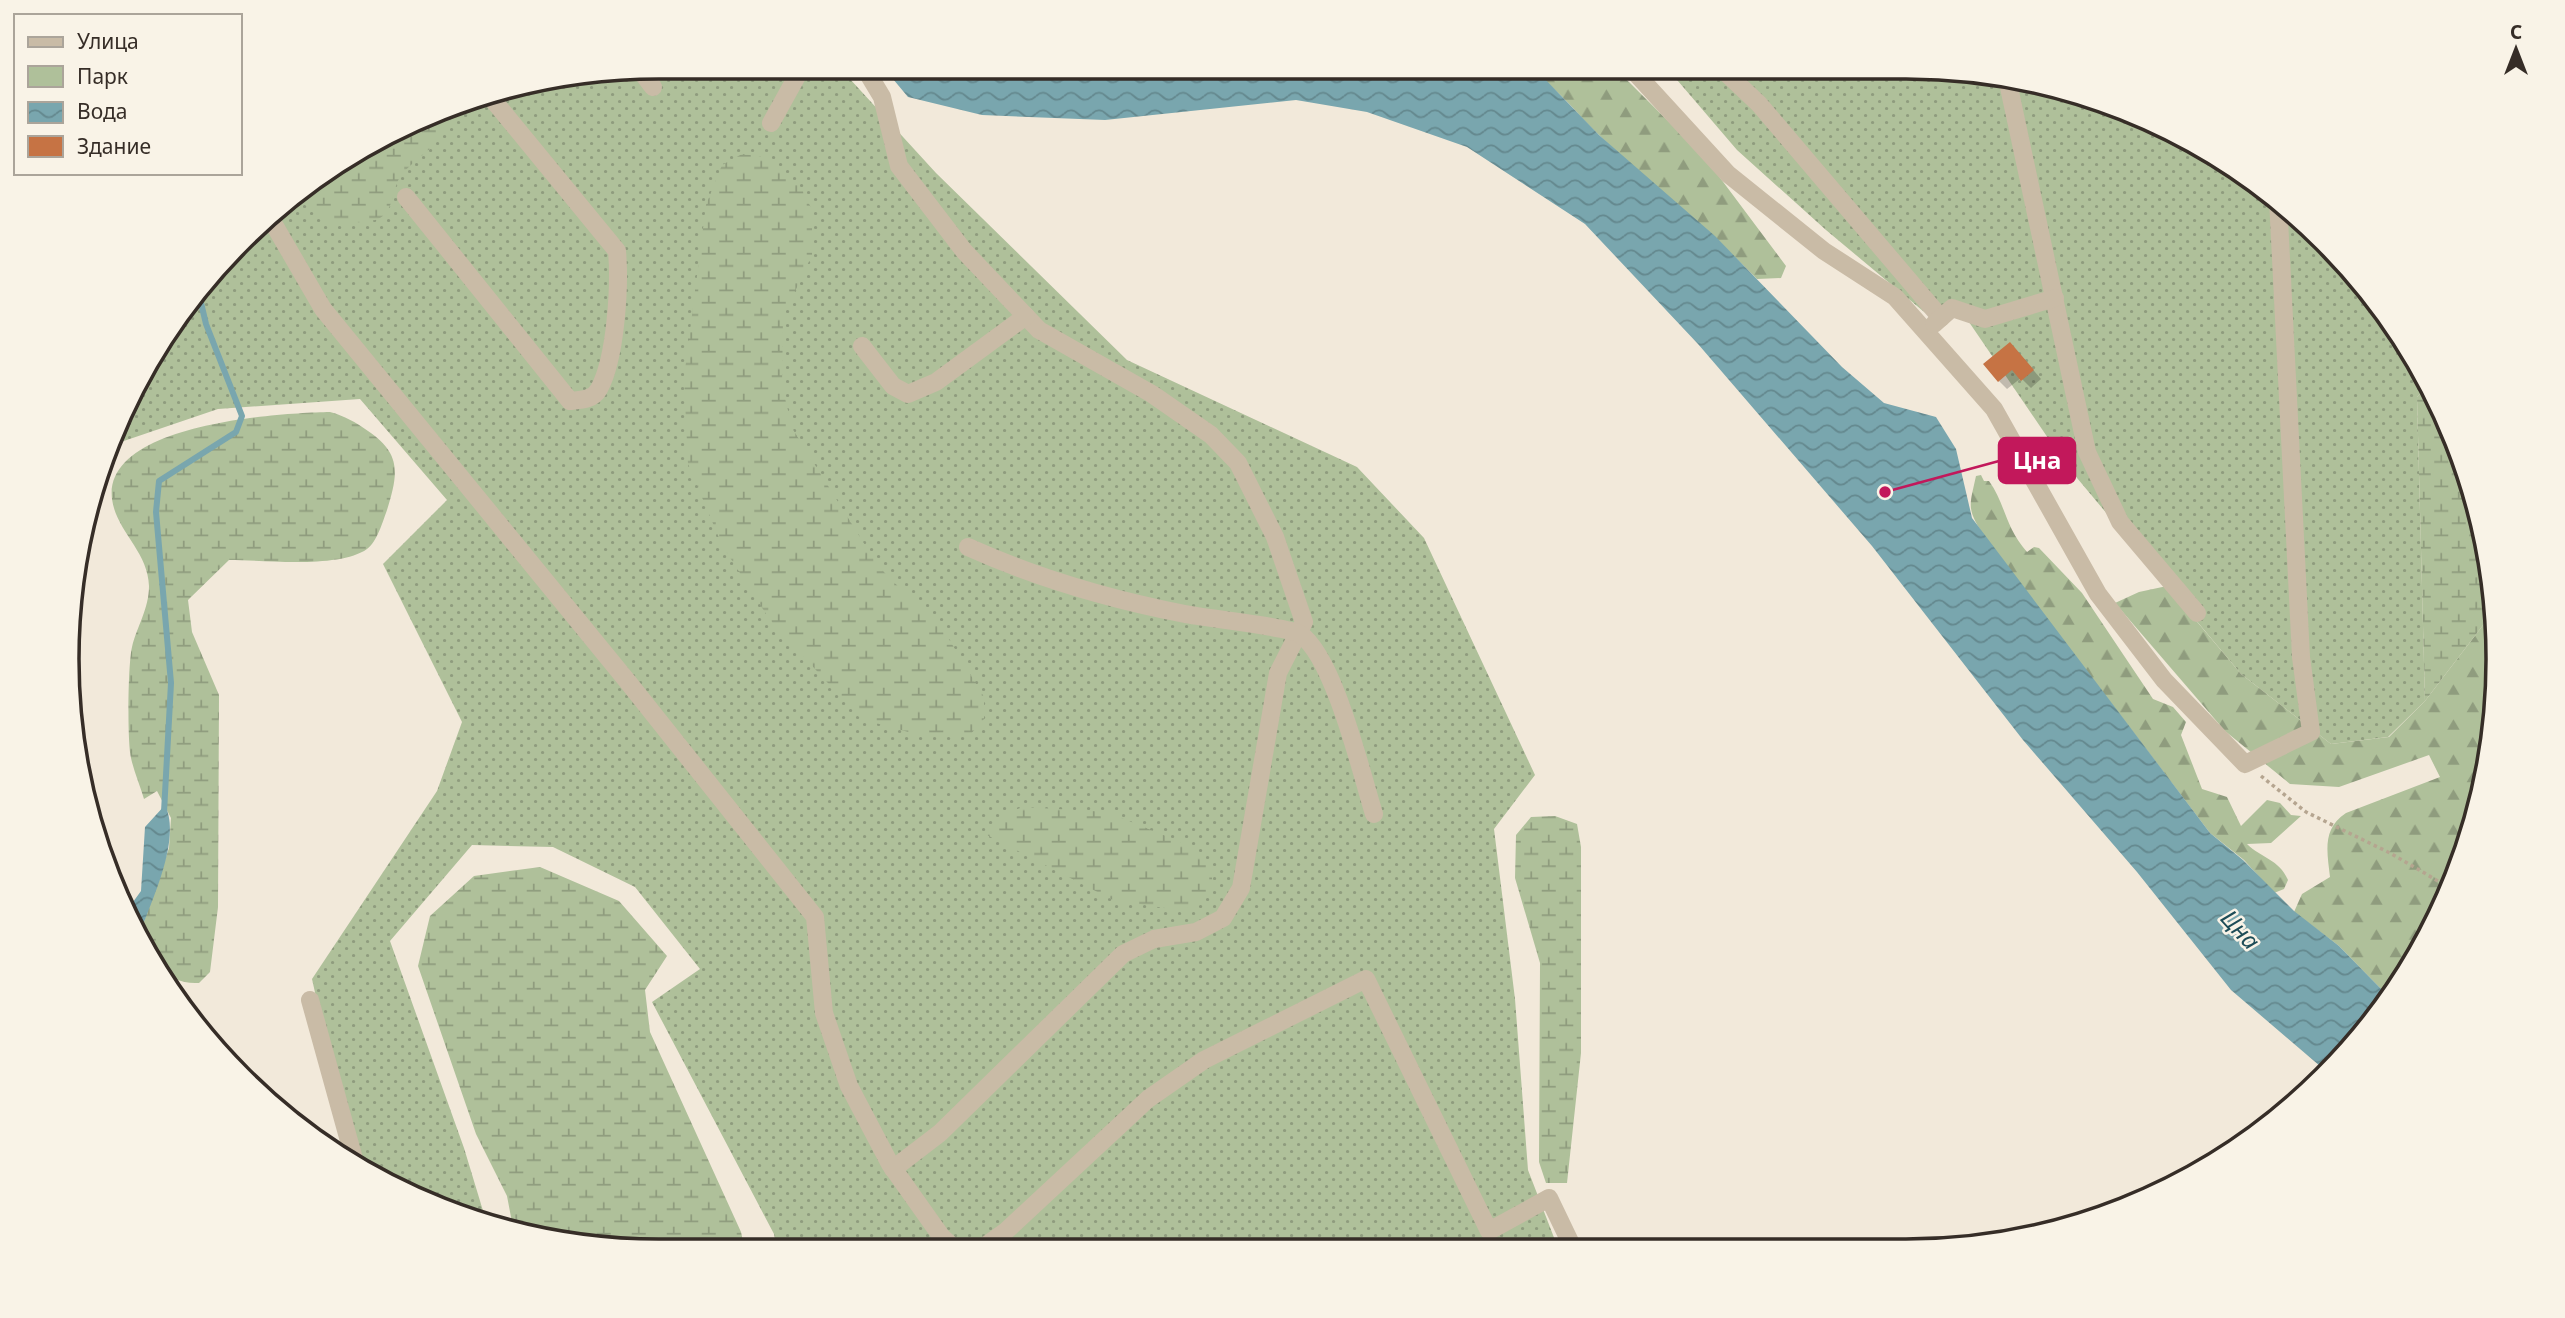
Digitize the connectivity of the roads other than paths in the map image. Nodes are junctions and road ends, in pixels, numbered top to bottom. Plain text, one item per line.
1 (647, 79) edge
2 (795, 79) edge
3 (871, 79) edge
4 (1641, 79) edge
5 (1733, 79) edge
6 (653, 87) dead end
7 (2009, 88) edge
8 (496, 103) edge
9 (771, 123) dead end
10 (406, 197) dead end
11 (2279, 215) edge
12 (274, 225) edge
13 (2055, 298) junction
14 (1026, 316) junction
15 (1941, 318) junction
16 (1926, 331) junction
17 (862, 346) dead end
18 (968, 547) dead end
19 (2197, 613) dead end
20 (1299, 633) junction
21 (1374, 814) dead end
22 (310, 1000) dead end
23 (352, 1151) edge
24 (893, 1169) junction
25 (944, 1239) edge
26 (995, 1239) edge
27 (1569, 1239) edge

1 - 6 lane
2 - 9 lane
3 - 14 lane
4 - 16 lane
5 - 15 lane
7 - 13 lane
8 - 10 lane
11 - 16 lane
12 - 24 lane
13 - 15 lane
13 - 19 lane
14 - 17 lane
14 - 20 lane
15 - 16 lane
18 - 20 lane
20 - 21 lane
20 - 24 lane
22 - 23 lane
24 - 25 lane
26 - 27 lane

